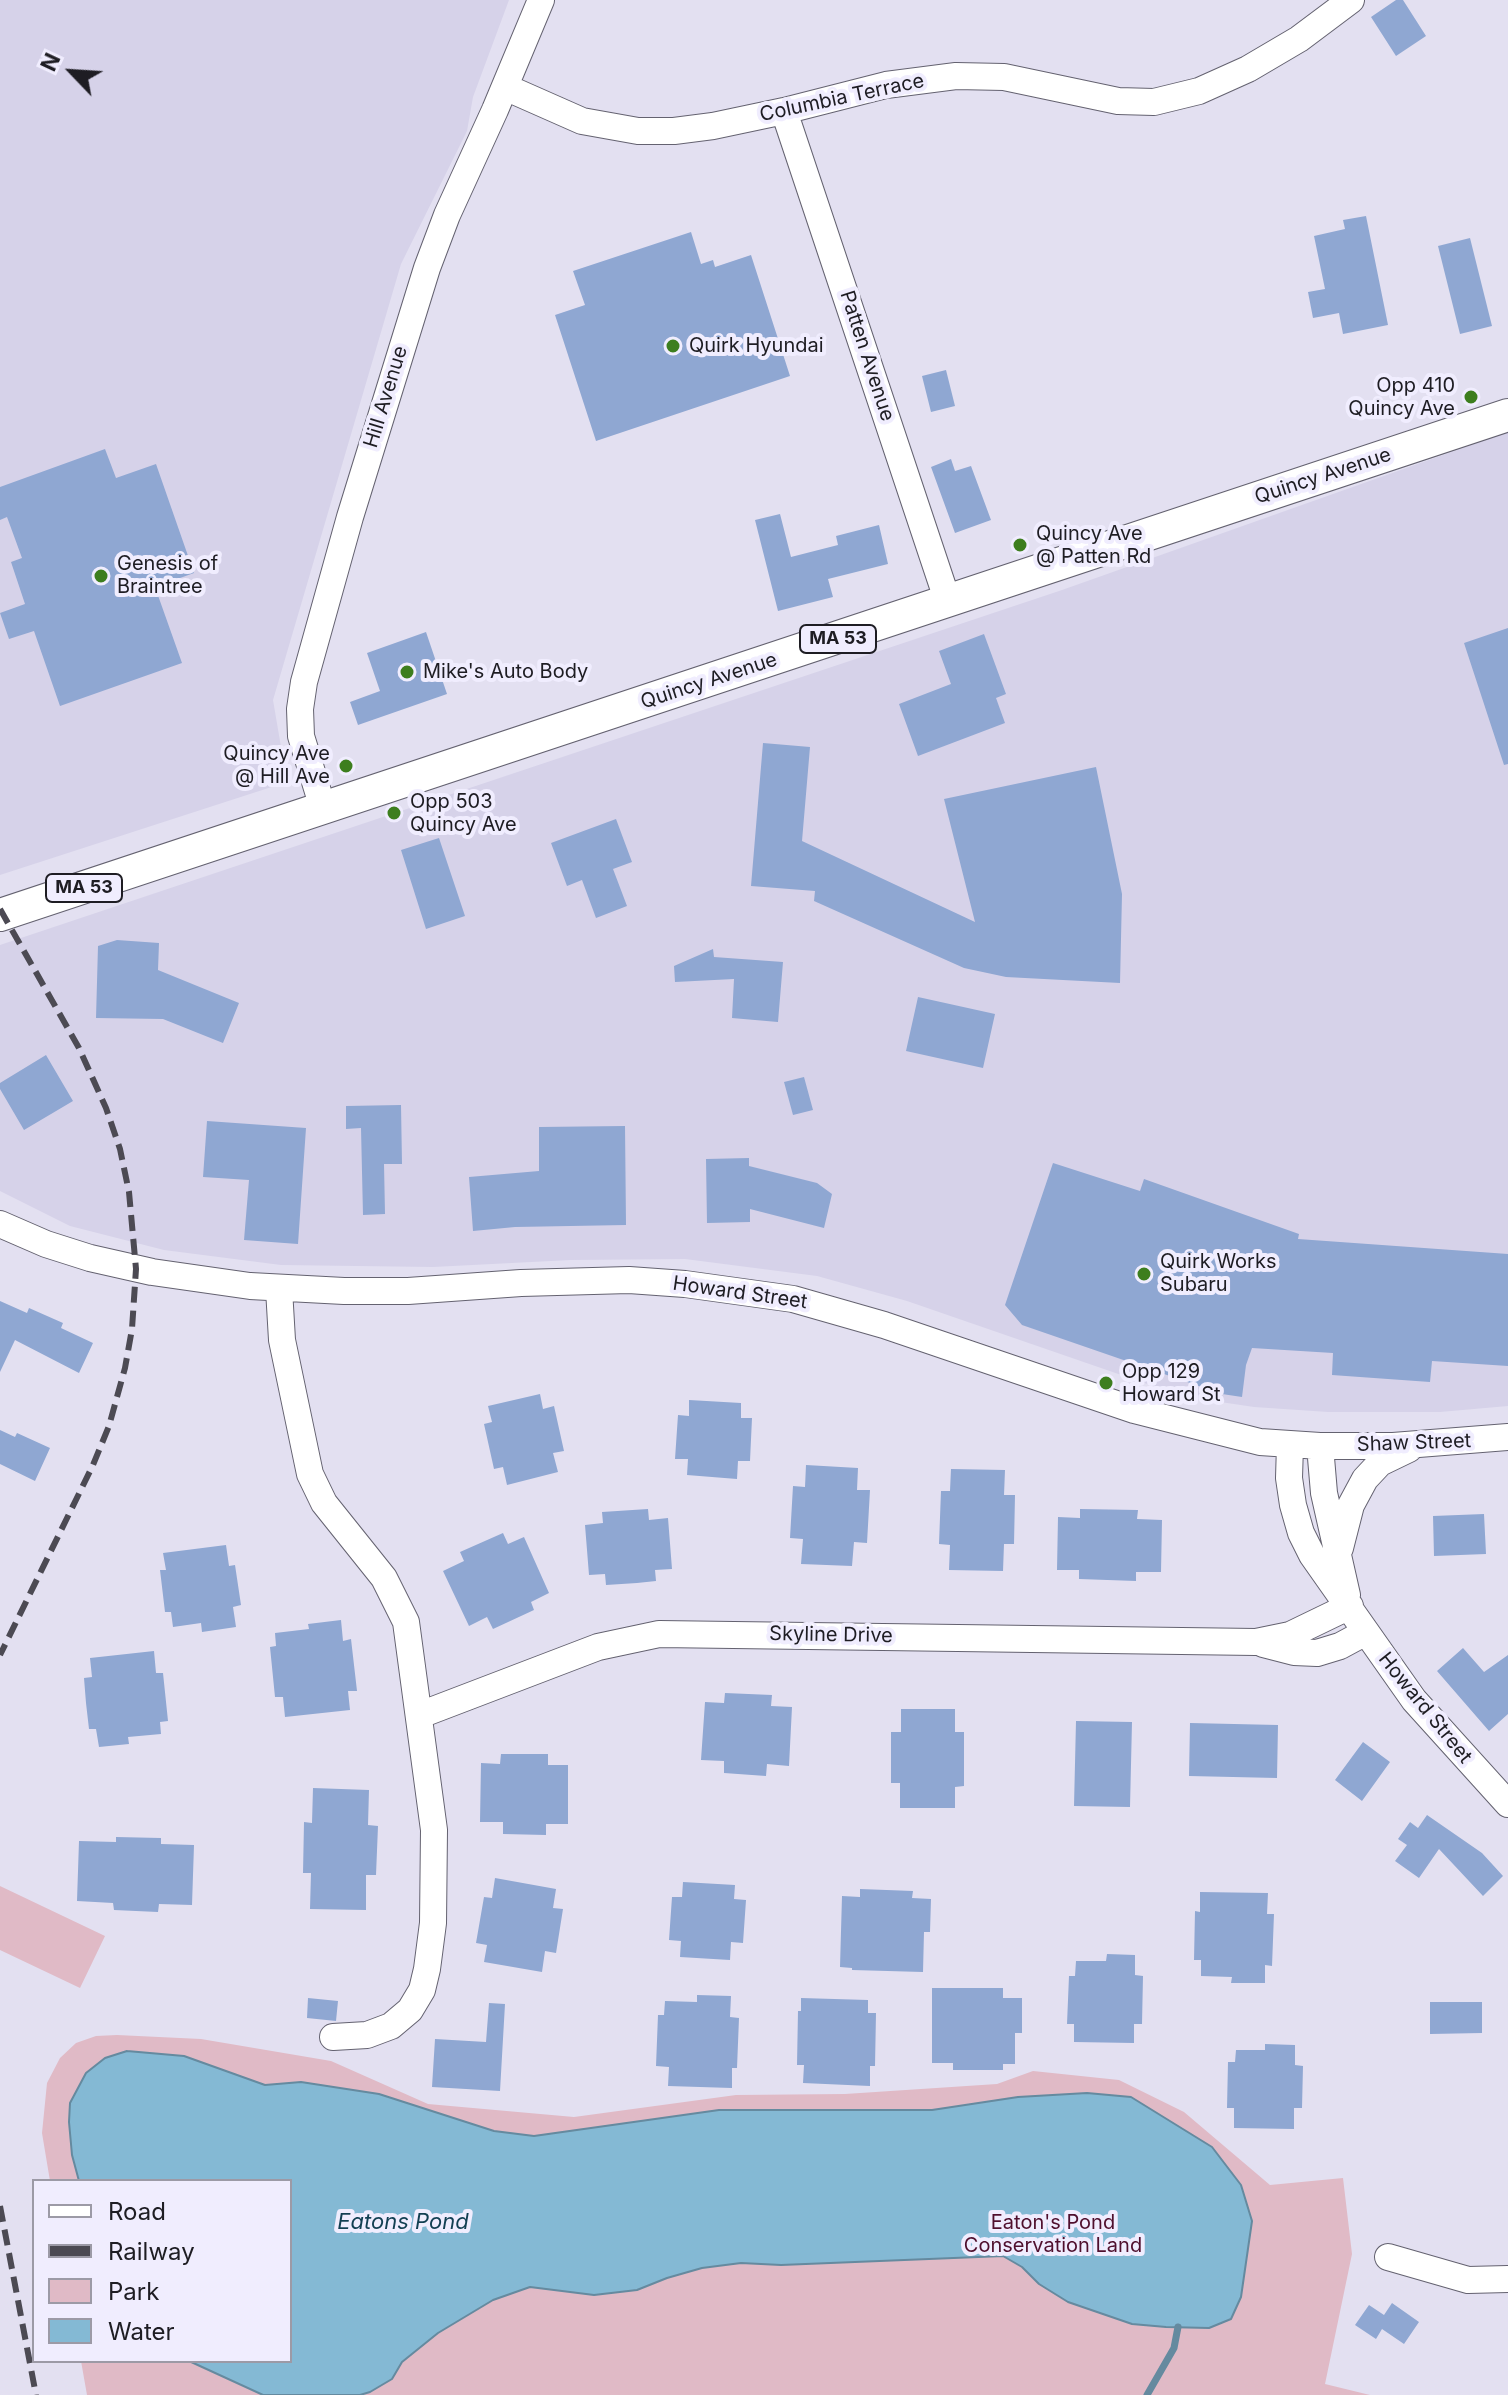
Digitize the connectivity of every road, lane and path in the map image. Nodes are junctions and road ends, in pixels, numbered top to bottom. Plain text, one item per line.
1 (541, 0) edge
2 (1351, 0) edge
3 (505, 87) junction
4 (784, 111) junction
5 (1508, 415) edge
6 (948, 602) junction
7 (323, 808) junction
8 (0, 915) edge
9 (0, 1224) edge
10 (279, 1289) junction
11 (1508, 1437) edge
12 (1290, 1445) junction
13 (1420, 1445) junction
14 (1320, 1446) junction
15 (1339, 1560) junction
16 (1350, 1606) junction
17 (1366, 1632) junction
18 (1256, 1642) junction
19 (420, 1715) junction
20 (1508, 1804) edge
21 (333, 2037) dead end
22 (1388, 2257) dead end
23 (1508, 2279) edge

1 - 3 street, Hill Avenue
2 - 4 street, Columbia Terrace
3 - 4 street, Columbia Terrace
3 - 7 street, Hill Avenue
4 - 6 street, Patten Avenue
5 - 6 main road, Quincy Avenue / MA 53
6 - 7 main road, Quincy Avenue / MA 53
7 - 8 main road, Quincy Avenue / MA 53
9 - 10 street, Howard Street
10 - 12 street, Howard Street
10 - 19 street
11 - 13 street, Shaw Street
12 - 14 street, Howard Street
12 - 16 street, Howard Street
13 - 14 street, Shaw Street
13 - 15 street
14 - 15 street, Howard Street
15 - 16 street, Howard Street
16 - 17 street, Howard Street
16 - 18 street, Skyline Drive
17 - 18 street, Skyline Drive
17 - 20 street, Howard Street
18 - 19 street, Skyline Drive
19 - 21 street
22 - 23 street

